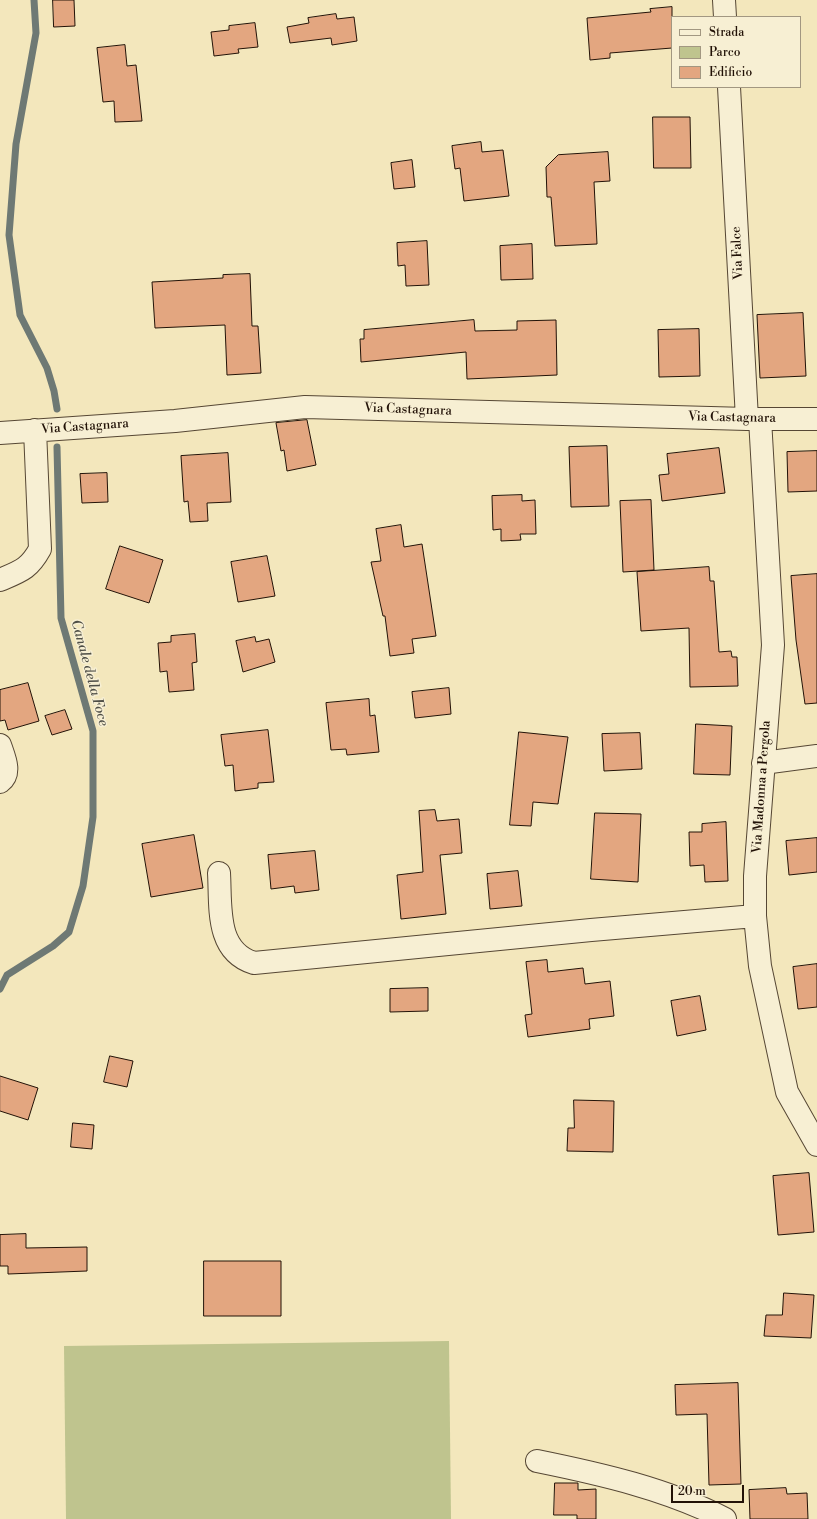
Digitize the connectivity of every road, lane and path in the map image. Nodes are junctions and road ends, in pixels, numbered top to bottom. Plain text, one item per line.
1 (724, 0) edge
2 (725, 16) edge
3 (729, 88) edge
4 (753, 419) junction
5 (817, 419) edge
6 (35, 430) junction
7 (0, 433) edge
8 (0, 580) edge
9 (0, 745) edge
10 (817, 756) edge
11 (763, 763) junction
12 (0, 782) edge
13 (219, 873) dead end
14 (755, 916) junction
15 (817, 1145) edge
16 (537, 1461) dead end
17 (725, 1519) edge

1 - 2 street
3 - 4 street, Via Falce
4 - 5 street, Via Castagnara
4 - 6 street, Via Castagnara
4 - 11 street, Via Madonna a Pergola
6 - 7 street, Via Castagnara
6 - 8 street
9 - 12 street
10 - 11 street
11 - 14 street, Via Madonna a Pergola
13 - 14 street
14 - 15 street, Via Madonna a Pergola
16 - 17 street

